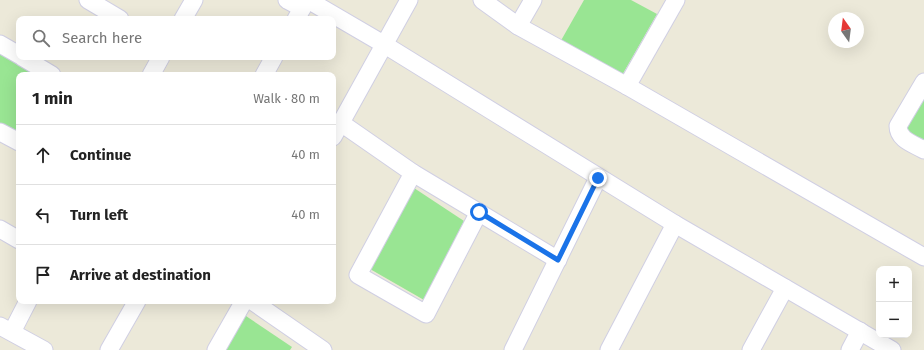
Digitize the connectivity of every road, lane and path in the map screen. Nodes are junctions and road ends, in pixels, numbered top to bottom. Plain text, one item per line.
1 (88, 0) edge
2 (194, 0) edge
3 (287, 0) edge
4 (409, 0) edge
5 (482, 0) edge
6 (533, 0) edge
7 (676, 0) edge
8 (303, 7) edge
9 (115, 16) edge
10 (185, 16) edge
11 (322, 16) edge
12 (336, 22) edge
13 (518, 26) junction
14 (0, 44) edge
15 (385, 45) junction
16 (16, 53) edge
17 (27, 60) edge
18 (159, 60) edge
19 (272, 60) edge
20 (47, 72) edge
21 (153, 72) edge
22 (266, 72) edge
23 (924, 82) edge
24 (627, 86) junction
25 (337, 130) edge
26 (0, 132) edge
27 (16, 140) edge
28 (924, 150) edge
29 (413, 172) junction
30 (598, 178) junction
31 (479, 212) junction
32 (675, 224) junction
33 (0, 229) edge
34 (16, 238) edge
35 (924, 257) edge
36 (558, 260) junction
37 (785, 288) junction
38 (26, 304) edge
39 (135, 304) edge
40 (242, 304) edge
41 (256, 304) edge
42 (6, 329) edge
43 (860, 331) junction
44 (306, 346) edge
45 (44, 350) edge
46 (109, 350) edge
47 (216, 350) edge
48 (323, 350) edge
49 (513, 350) edge
50 (609, 350) edge
51 (752, 350) edge
52 (850, 350) edge
53 (892, 350) edge

1 - 9 street
2 - 10 street
3 - 8 street
4 - 15 street
5 - 13 street
6 - 13 street
7 - 24 street
8 - 11 street
12 - 15 street
13 - 24 street
14 - 16 street
15 - 25 street
15 - 30 street
17 - 20 street
18 - 21 street
19 - 22 street
23 - 28 street
24 - 35 street
25 - 29 street
26 - 27 street
29 - 31 street
29 - 31 street
30 - 32 street
30 - 36 street
31 - 36 street
32 - 37 street
32 - 50 street
33 - 34 street
36 - 49 street
37 - 43 street
37 - 51 street
38 - 42 street
39 - 46 street
40 - 47 street
41 - 44 street
42 - 45 street
43 - 52 street
43 - 53 street
44 - 48 street

